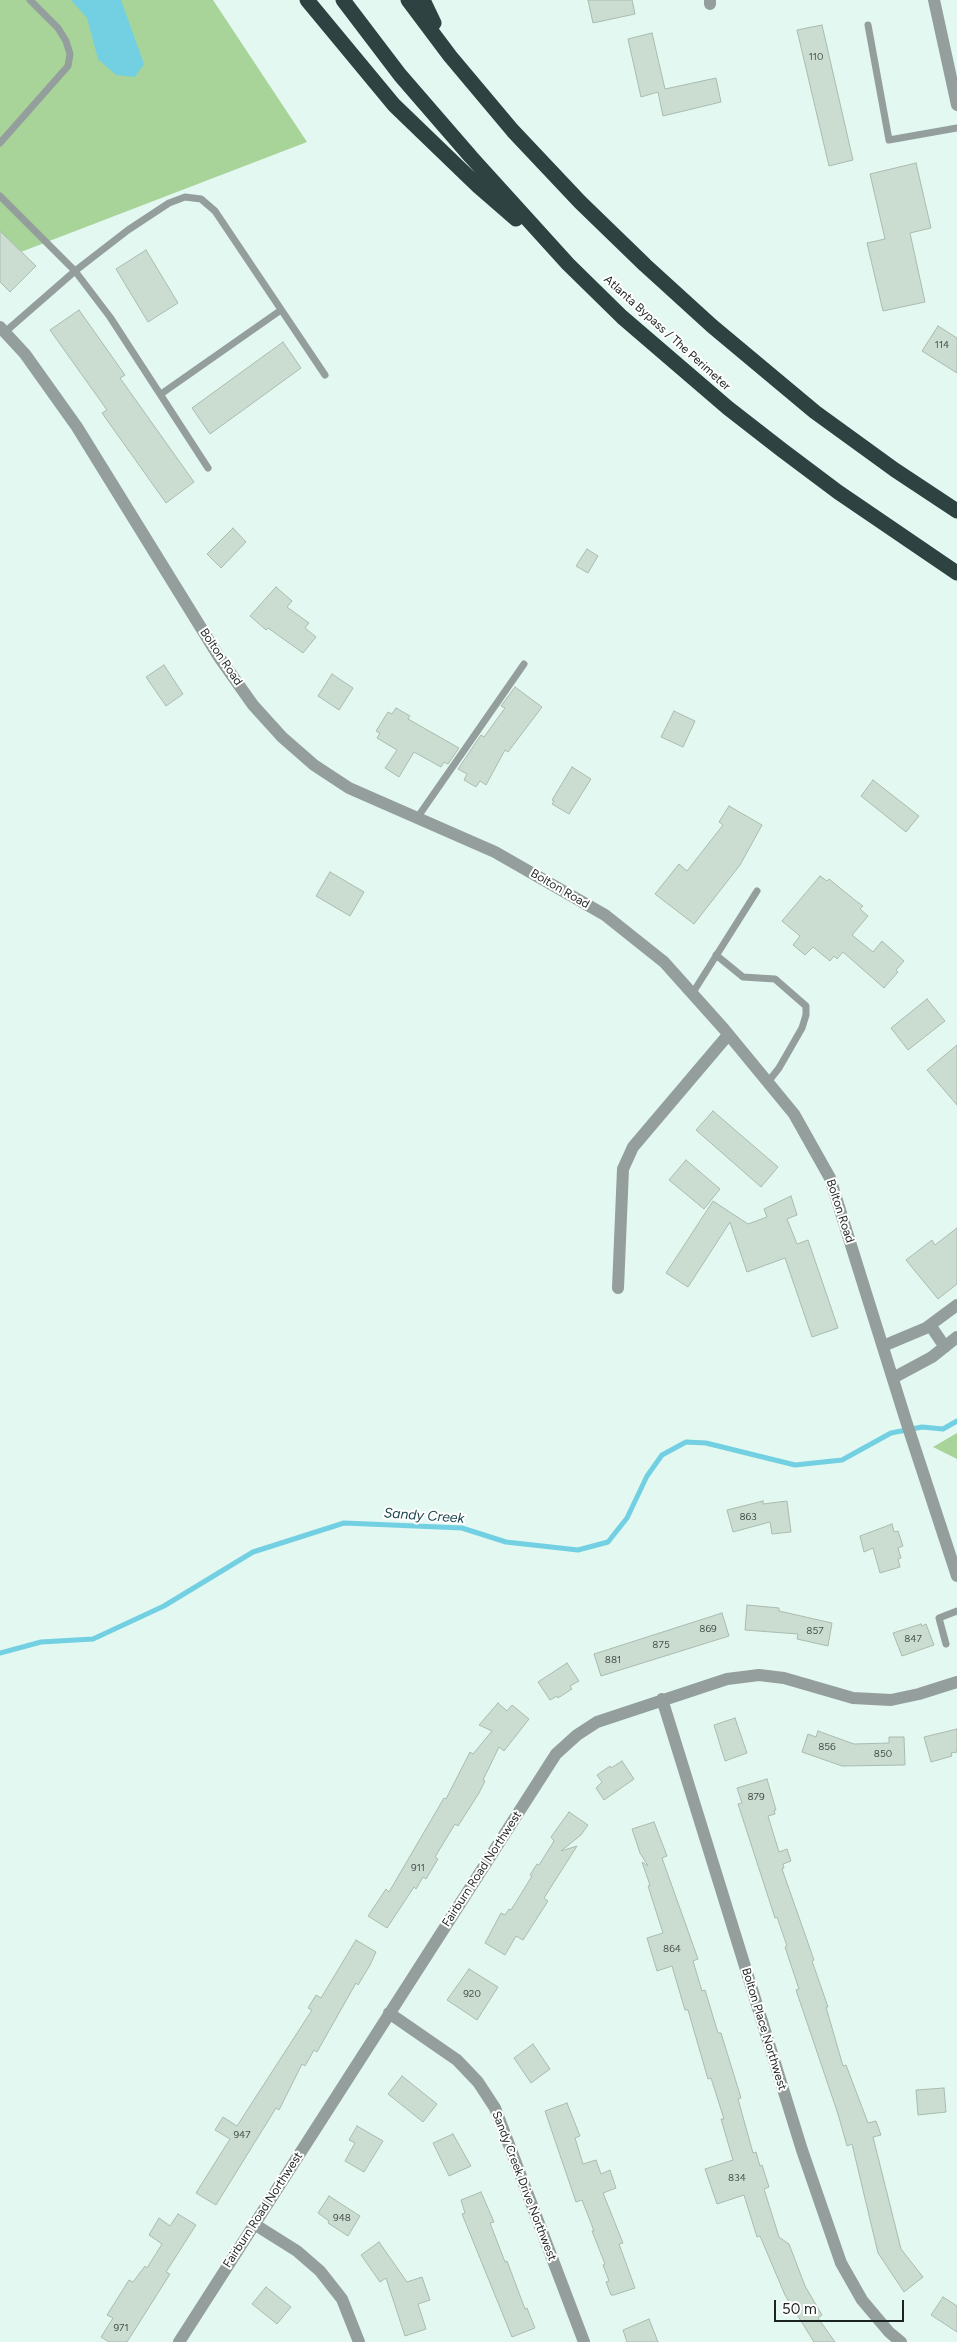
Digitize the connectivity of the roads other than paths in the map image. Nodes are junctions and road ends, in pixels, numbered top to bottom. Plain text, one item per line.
1 (30, 0) edge
2 (307, 0) edge
3 (343, 0) edge
4 (408, 0) edge
5 (423, 0) edge
6 (934, 0) edge
7 (868, 25) dead end
8 (450, 56) junction
9 (957, 105) edge
10 (957, 128) edge
11 (0, 143) edge
12 (0, 196) edge
13 (568, 264) junction
14 (75, 271) junction
15 (281, 310) junction
16 (2, 329) edge
17 (325, 375) dead end
18 (161, 394) junction
19 (208, 468) dead end
20 (957, 511) edge
21 (957, 573) edge
22 (524, 664) dead end
23 (417, 818) junction
24 (756, 891) dead end
25 (716, 955) junction
26 (692, 994) junction
27 (728, 1035) junction
28 (768, 1082) junction
29 (618, 1288) dead end
30 (957, 1305) edge
31 (930, 1325) junction
32 (957, 1337) edge
33 (883, 1346) junction
34 (945, 1346) junction
35 (893, 1378) junction
36 (957, 1576) edge
37 (957, 1611) edge
38 (946, 1644) dead end
39 (957, 1682) edge
40 (662, 1699) junction
41 (389, 2013) junction
42 (254, 2224) junction
43 (179, 2342) edge
44 (359, 2342) edge
45 (584, 2342) edge
46 (901, 2342) edge

1 - 11 lane
2 - 13 highway
3 - 13 highway, Atlanta Bypass / The Perimeter
4 - 8 highway
5 - 8 highway
6 - 9 street
7 - 10 lane
8 - 20 highway
12 - 14 lane
13 - 21 highway, Atlanta Bypass / The Perimeter
14 - 15 lane
14 - 16 lane
14 - 18 lane
15 - 17 lane
15 - 18 lane
16 - 23 street, Bolton Road
18 - 19 lane
22 - 23 lane
23 - 26 street, Bolton Road
24 - 25 lane
25 - 26 lane
25 - 28 lane
26 - 27 street, Bolton Road
27 - 28 street, Bolton Road
27 - 29 street
28 - 33 street, Bolton Road
30 - 31 street
31 - 33 street
31 - 34 street
32 - 34 street
33 - 35 street, Bolton Road
34 - 35 street
35 - 36 street, Bolton Road
37 - 38 lane
39 - 40 street, Fairburn Road Northwest
40 - 41 street, Fairburn Road Northwest
40 - 46 street, Bolton Place Northwest
41 - 42 street, Fairburn Road Northwest
41 - 45 street, Sandy Creek Drive Northwest
42 - 43 street, Fairburn Road Northwest
42 - 44 street

